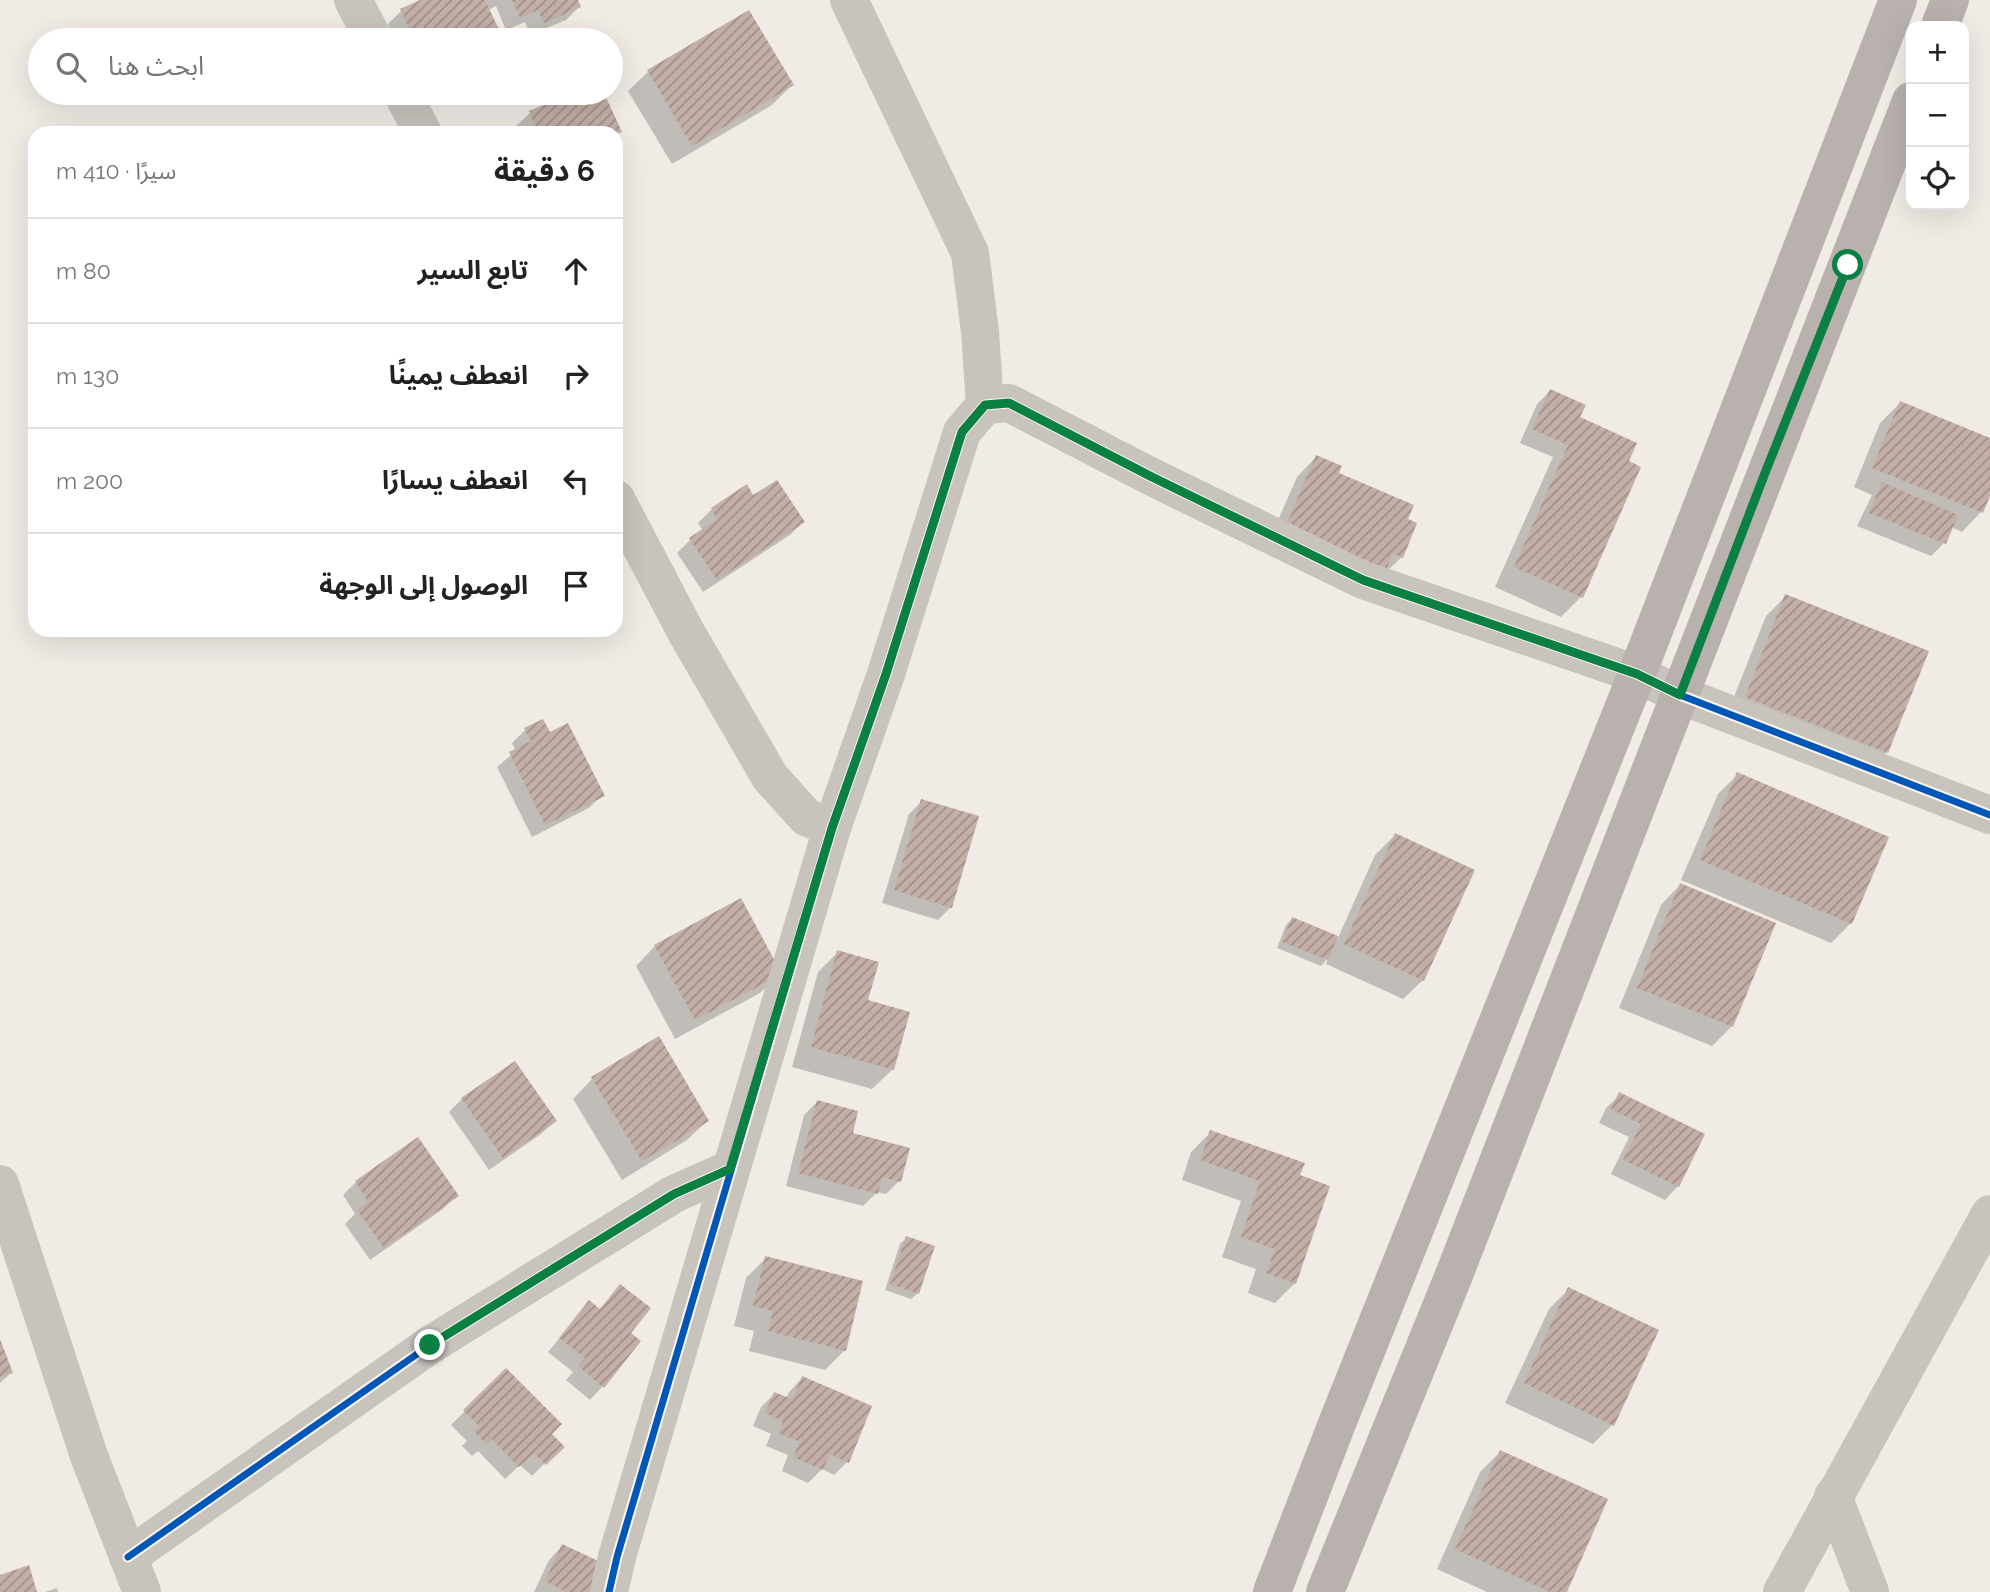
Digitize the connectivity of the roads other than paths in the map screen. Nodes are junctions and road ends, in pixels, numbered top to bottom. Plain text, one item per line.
1 (353, 0) edge
2 (849, 0) edge
3 (1898, 0) edge
4 (1950, 0) edge
5 (1942, 21) edge
6 (368, 28) edge
7 (408, 105) edge
8 (1906, 114) edge
9 (419, 126) edge
10 (985, 405) junction
11 (623, 512) edge
12 (1637, 674) junction
13 (1680, 695) junction
14 (1990, 815) edge
15 (832, 828) junction
16 (730, 1169) junction
17 (0, 1184) edge
18 (1990, 1214) edge
19 (1833, 1496) junction
20 (1287, 1554) junction
21 (128, 1557) junction
22 (1329, 1582) edge
23 (142, 1592) edge
24 (609, 1592) edge
25 (1272, 1592) edge
26 (1782, 1592) edge
27 (1870, 1592) edge

1 - 6 street
2 - 10 street
3 - 12 main road
4 - 5 main road
7 - 9 street
8 - 13 main road
10 - 12 street
10 - 15 street
11 - 15 street
12 - 13 street
12 - 20 main road
13 - 14 street
13 - 22 main road
15 - 16 street
16 - 21 street
16 - 24 street
17 - 21 street
18 - 19 street
19 - 26 street
19 - 27 street
20 - 22 main road
20 - 25 main road
21 - 23 street

